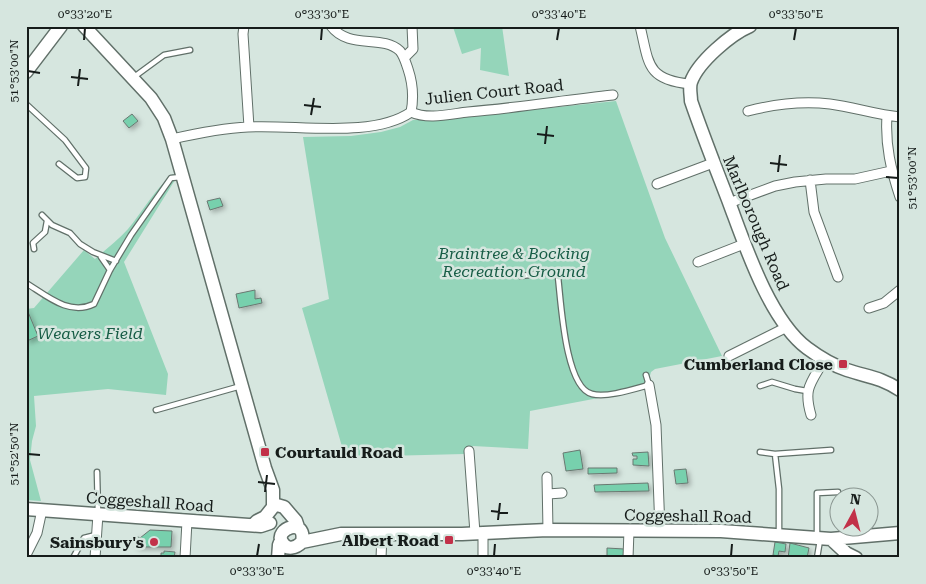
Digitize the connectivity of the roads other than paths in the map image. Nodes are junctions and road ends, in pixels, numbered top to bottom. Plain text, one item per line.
1 (61, 26) edge
2 (84, 26) edge
3 (244, 26) edge
4 (332, 26) edge
5 (412, 26) edge
6 (640, 26) edge
7 (750, 26) edge
8 (190, 50) dead end
9 (404, 58) junction
10 (26, 72) edge
11 (133, 78) junction
12 (690, 84) junction
13 (613, 95) dead end
14 (26, 104) edge
15 (748, 111) dead end
16 (411, 112) junction
17 (887, 116) junction
18 (900, 117) edge
19 (248, 127) junction
20 (172, 139) junction
21 (713, 163) junction
22 (59, 164) dead end
23 (892, 171) junction
24 (182, 176) junction
25 (810, 180) junction
26 (657, 184) dead end
27 (900, 197) edge
28 (729, 203) junction
29 (42, 215) dead end
30 (47, 221) junction
31 (744, 244) junction
32 (34, 249) dead end
33 (100, 256) junction
34 (116, 261) junction
35 (698, 262) dead end
36 (110, 270) junction
37 (521, 276) dead end
38 (838, 277) dead end
39 (26, 283) edge
40 (900, 290) edge
41 (869, 308) dead end
42 (787, 328) junction
43 (729, 356) dead end
44 (824, 360) junction
45 (646, 375) dead end
46 (649, 385) junction
47 (242, 386) junction
48 (760, 386) dead end
49 (807, 390) junction
50 (900, 390) edge
51 (156, 410) dead end
52 (811, 415) dead end
53 (831, 450) dead end
54 (469, 451) dead end
55 (760, 452) dead end
56 (775, 454) junction
57 (97, 472) dead end
58 (547, 477) dead end
59 (828, 492) edge
60 (562, 493) dead end
61 (548, 494) junction
62 (26, 509) edge
63 (42, 510) junction
64 (98, 514) junction
65 (276, 515) junction
66 (187, 521) junction
67 (548, 530) junction
68 (629, 530) junction
69 (660, 530) junction
70 (479, 533) junction
71 (900, 533) edge
72 (97, 535) junction
73 (382, 535) junction
74 (779, 535) junction
75 (860, 537) junction
76 (281, 539) junction
77 (823, 539) junction
78 (296, 541) edge
79 (26, 554) edge
80 (73, 558) edge
81 (95, 558) edge
82 (185, 558) edge
83 (278, 558) edge
84 (382, 558) edge
85 (483, 558) edge
86 (628, 558) edge
87 (817, 558) edge
88 (856, 558) edge
89 (863, 558) edge

1 - 10 street
2 - 11 street
3 - 19 street
4 - 9 street
5 - 9 street
6 - 12 street
7 - 12 street
8 - 11 lane
9 - 16 street
11 - 20 street
12 - 21 street, Marlborough Road
13 - 16 street, Julien Court Road
14 - 22 lane
15 - 17 street
16 - 19 street, Julien Court Road
17 - 18 street
17 - 23 street
19 - 20 street, Julien Court Road
20 - 24 street
21 - 26 street
21 - 28 street, Marlborough Road
23 - 25 street
23 - 27 street
24 - 34 lane
24 - 47 street
25 - 28 street
25 - 38 street
28 - 31 street, Marlborough Road
29 - 30 lane
30 - 32 lane
30 - 33 lane
31 - 35 street
31 - 42 street, Marlborough Road
33 - 34 lane
33 - 36 lane
34 - 36 lane
36 - 39 lane
37 - 46 lane
40 - 41 street
42 - 43 street
42 - 44 street, Marlborough Road
44 - 49 street
44 - 50 street, Marlborough Road
45 - 46 lane
46 - 69 street
47 - 51 lane
47 - 65 street
48 - 49 lane
49 - 52 street
53 - 56 lane
54 - 70 street
55 - 56 lane
56 - 74 lane
57 - 64 lane
58 - 61 street
59 - 77 lane
60 - 61 street
61 - 67 street
62 - 63 street, Coggeshall Road
63 - 64 street, Coggeshall Road
63 - 79 street
64 - 66 street, Coggeshall Road
64 - 72 street
65 - 66 street, Coggeshall Road
65 - 76 street
65 - 78 street
66 - 82 street
67 - 68 street, Coggeshall Road
67 - 70 street, Coggeshall Road
68 - 69 street, Coggeshall Road
68 - 86 street
69 - 74 street, Coggeshall Road
70 - 73 street, Coggeshall Road
70 - 85 street
71 - 75 street, Coggeshall Road
72 - 80 lane
72 - 81 street
73 - 78 street, Coggeshall Road
73 - 84 street
74 - 77 street, Coggeshall Road
75 - 77 street, Coggeshall Road
75 - 89 street
76 - 78 street
76 - 78 street
76 - 83 street
77 - 87 lane
77 - 88 street

